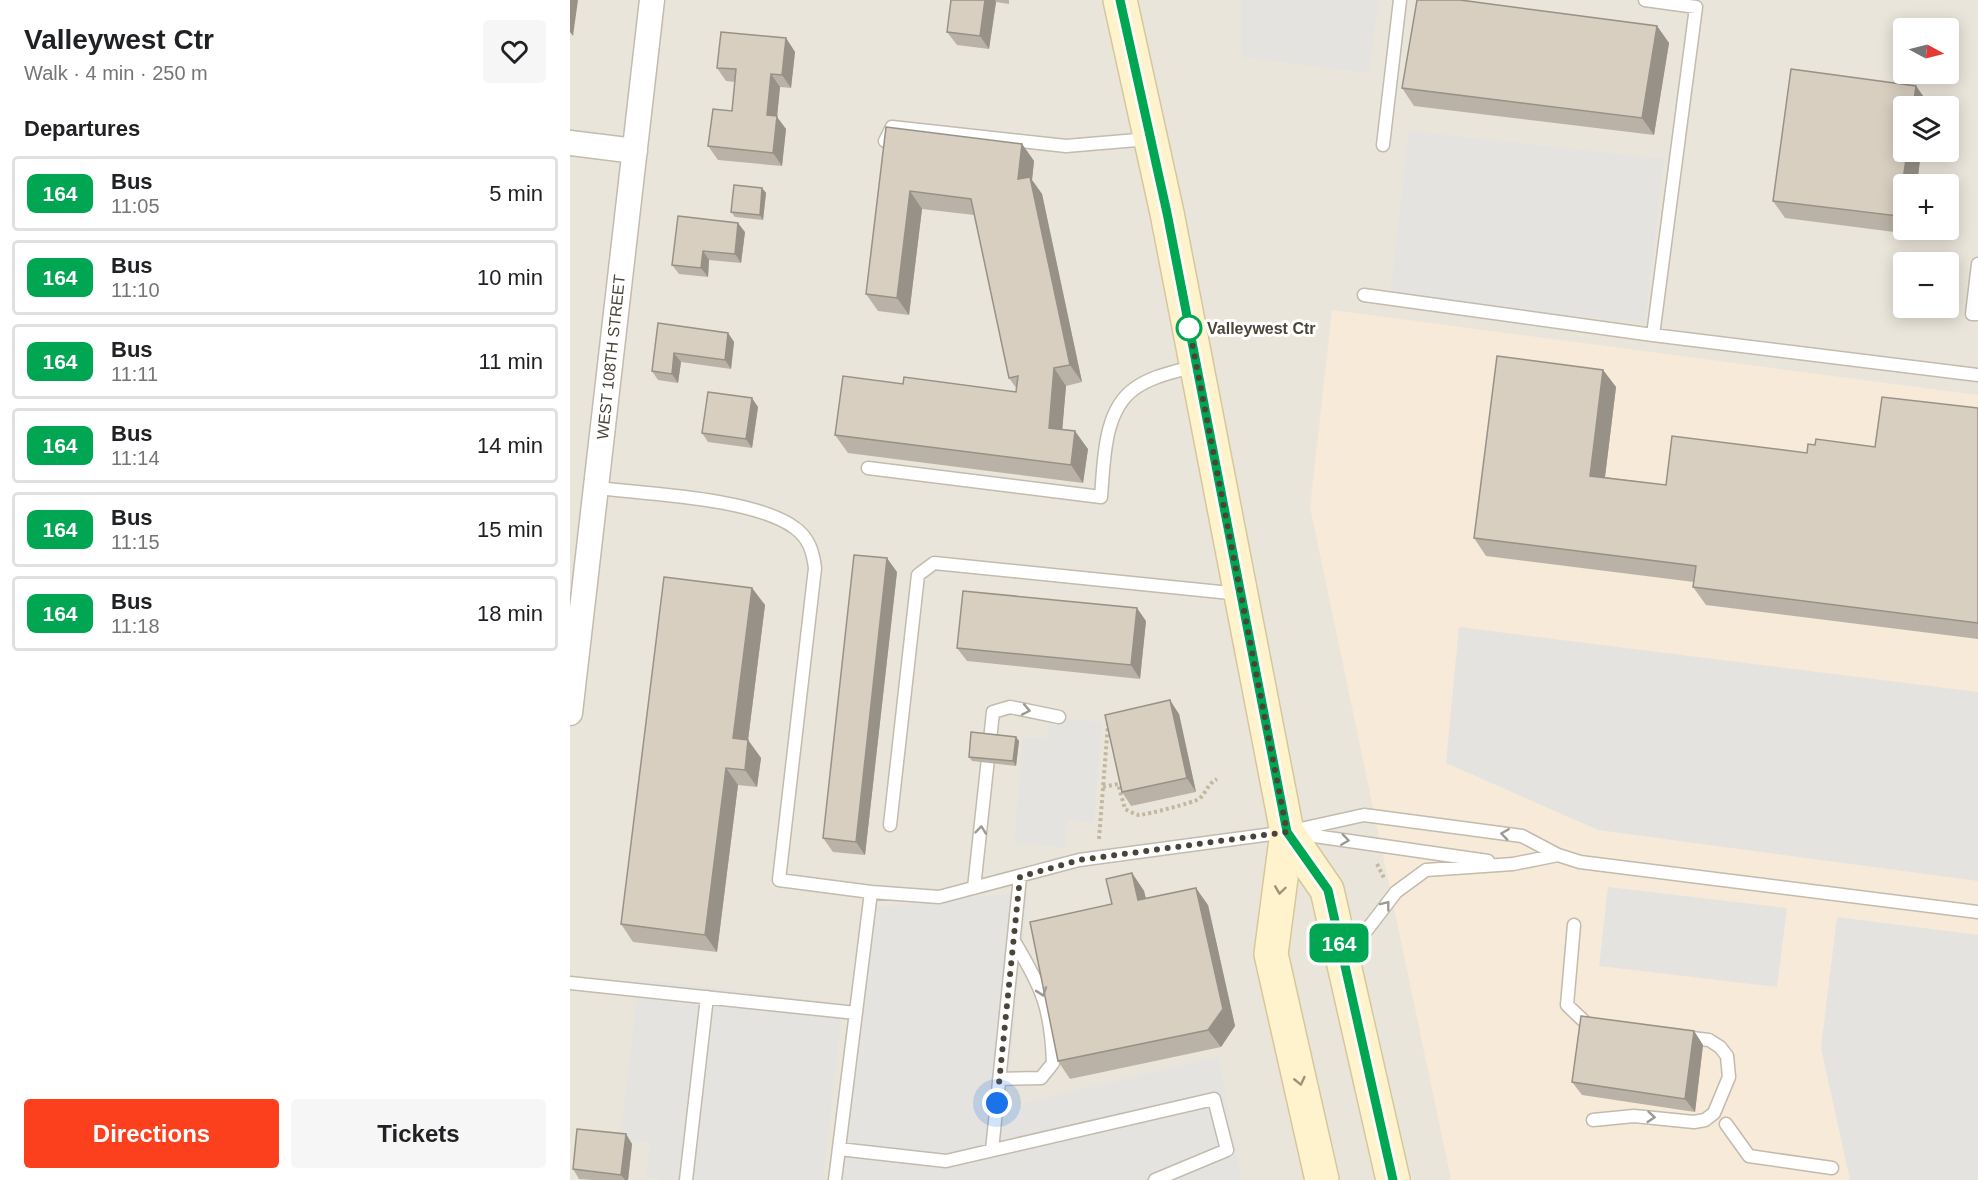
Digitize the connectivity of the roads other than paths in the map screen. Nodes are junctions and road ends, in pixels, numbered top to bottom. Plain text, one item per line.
1 (652, 0) edge
2 (1120, 0) edge
3 (1400, 0) edge
4 (1645, 0) edge
5 (1151, 138) junction
6 (570, 143) edge
7 (1383, 145) dead end
8 (635, 151) junction
9 (883, 159) edge
10 (1978, 264) edge
11 (1364, 295) dead end
12 (1978, 314) edge
13 (1653, 335) junction
14 (1196, 365) junction
15 (1978, 375) edge
16 (868, 468) dead end
17 (597, 488) junction
18 (579, 564) edge
19 (1241, 595) junction
20 (570, 713) edge
21 (1059, 717) dead end
22 (890, 825) dead end
23 (1287, 832) junction
24 (1558, 855) junction
25 (1513, 864) junction
26 (1020, 877) junction
27 (974, 888) junction
28 (871, 892) junction
29 (1978, 912) edge
30 (1574, 925) dead end
31 (1014, 940) junction
32 (1346, 973) junction
33 (570, 983) edge
34 (707, 997) junction
35 (856, 1013) junction
36 (1609, 1027) edge
37 (1676, 1036) edge
38 (999, 1079) junction
39 (1593, 1120) dead end
40 (1726, 1124) dead end
41 (839, 1149) junction
42 (992, 1150) junction
43 (1832, 1168) dead end
44 (686, 1180) edge
45 (835, 1180) edge
46 (1155, 1180) edge
47 (1322, 1180) edge
48 (1393, 1180) edge

1 - 8 street, WEST 108TH STREET
2 - 5 main road
3 - 7 lane
4 - 13 lane
5 - 9 lane
5 - 14 main road
6 - 8 street
8 - 17 street, WEST 108TH STREET
10 - 12 lane
11 - 13 lane
13 - 15 lane
14 - 16 lane
14 - 19 main road
17 - 18 street, WEST 108TH STREET
17 - 28 lane
18 - 20 street, WEST 108TH STREET
19 - 22 lane
19 - 23 main road
27 -> 21 lane
24 -> 23 lane
23 -> 25 lane
23 - 26 lane
23 - 32 main road
23 -> 47 main road
24 - 25 lane
24 - 29 lane
32 -> 25 lane
26 - 27 lane
26 - 31 lane
27 - 28 lane
28 - 35 lane
30 - 36 lane
31 - 38 lane
31 -> 38 lane
32 - 48 main road
33 - 34 lane
34 - 35 lane
34 - 44 lane
35 - 41 lane
39 -> 37 lane
38 - 42 lane
40 - 43 lane
41 - 42 lane
41 - 45 lane
42 - 46 lane

